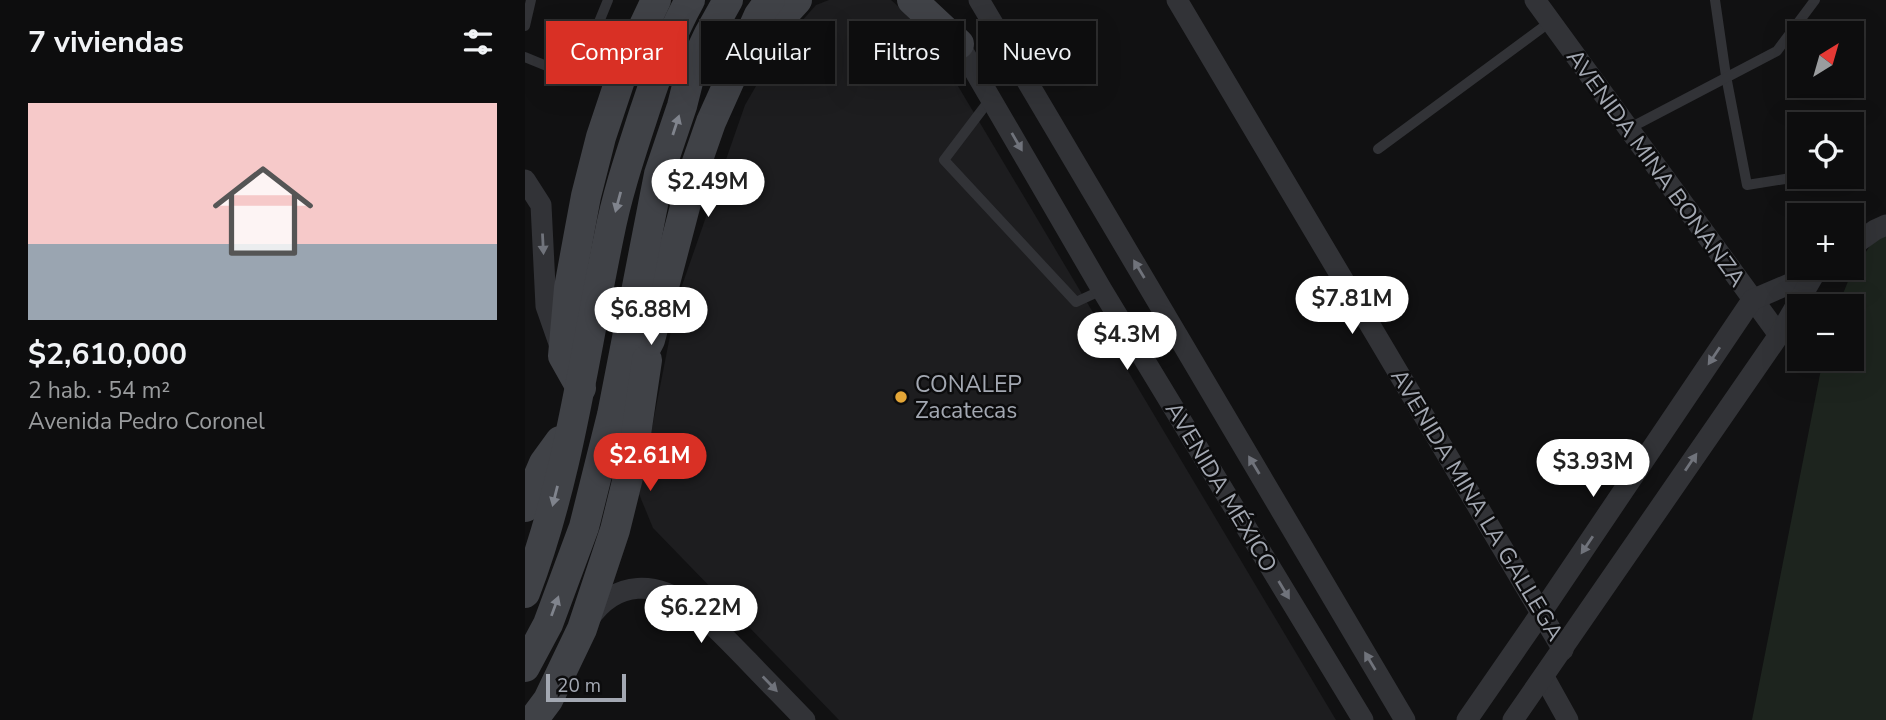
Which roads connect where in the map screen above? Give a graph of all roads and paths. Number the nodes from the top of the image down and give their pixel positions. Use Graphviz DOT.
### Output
graph roads {
  1 [pos="531,0"];
  2 [pos="608,0"];
  3 [pos="656,0"];
  4 [pos="690,0"];
  5 [pos="728,0"];
  6 [pos="797,0"];
  7 [pos="912,0"];
  8 [pos="931,0"];
  9 [pos="979,0"];
  10 [pos="1177,0"];
  11 [pos="1535,0"];
  12 [pos="1715,0"];
  13 [pos="1815,0"];
  14 [pos="765,5"];
  15 [pos="757,21"];
  16 [pos="778,21"];
  17 [pos="934,21"];
  18 [pos="944,21"];
  19 [pos="1551,22"];
  20 [pos="525,26"];
  21 [pos="964,52"];
  22 [pos="525,57"];
  23 [pos="1726,76"];
  24 [pos="727,84"];
  25 [pos="991,98"];
  26 [pos="1628,129"];
  27 [pos="1378,149"];
  28 [pos="1787,179"];
  29 [pos="525,180"];
  30 [pos="1886,225"];
  31 [pos="1864,238"];
  32 [pos="1797,280"];
  33 [pos="1813,280"];
  34 [pos="1102,290"];
  35 [pos="1752,300"];
  36 [pos="1779,335"];
  37 [pos="650,340"];
  38 [pos="563,356"];
  39 [pos="581,388"];
  40 [pos="612,415"];
  41 [pos="574,421"];
  42 [pos="525,507"];
  43 [pos="525,593"];
  44 [pos="1541,614"];
  45 [pos="582,629"];
  46 [pos="1563,650"];
  47 [pos="525,667"];
  48 [pos="1545,677"];
  49 [pos="534,720"];
  50 [pos="805,720"];
  51 [pos="1363,720"];
  52 [pos="1405,720"];
  53 [pos="1467,720"];
  54 [pos="1513,720"];
  55 [pos="1568,720"];
  1 -- 20 [label="lane"];
  2 -- 22 [label="lane"];
  3 -- 38 [label="main road"];
  4 -- 39 [label="main road, one-way"];
  40 -- 5 [label="main road, one-way"];
  6 -- 16 [label="main road"];
  7 -- 17 [label="main road"];
  8 -- 18 [label="street, AVENIDA MÉXICO"];
  52 -- 9 [label="street, AVENIDA MÉXICO, one-way"];
  10 -- 44 [label="street, AVENIDA MINA LA GALLEGA"];
  11 -- 19 [label="street, AVENIDA MINA BONANZA"];
  12 -- 23 [label="lane"];
  13 -- 23 [label="lane"];
  14 -- 15 [label="main road"];
  19 -- 26 [label="street, AVENIDA MINA BONANZA"];
  19 -- 27 [label="lane"];
  21 -- 25 [label="street, AVENIDA MÉXICO"];
  23 -- 26 [label="lane"];
  23 -- 28 [label="lane"];
  24 -- 37 [label="main road"];
  25 -- 34 [label="street, AVENIDA MÉXICO, one-way"];
  25 -- 34 [label="lane"];
  26 -- 35 [label="street, AVENIDA MINA BONANZA"];
  29 -- 38 [label="street, one-way"];
  30 -- 31 [label="street"];
  32 -- 35 [label="street"];
  33 -- 36 [label="street"];
  34 -- 51 [label="street, AVENIDA MÉXICO, one-way"];
  35 -- 36 [label="street, AVENIDA MINA BONANZA"];
  35 -- 44 [label="street, one-way"];
  46 -- 36 [label="street, one-way"];
  37 -- 40 [label="main road"];
  37 -- 45 [label="main road"];
  38 -- 39 [label="main road"];
  39 -- 41 [label="main road"];
  47 -- 40 [label="main road, one-way"];
  41 -- 42 [label="main road"];
  41 -- 43 [label="main road, one-way"];
  44 -- 46 [label="street, AVENIDA MINA LA GALLEGA"];
  44 -- 53 [label="street"];
  45 -- 49 [label="main road"];
  45 -- 50 [label="street, one-way"];
  46 -- 48 [label="street"];
  48 -- 54 [label="street"];
  48 -- 55 [label="street"];
}
